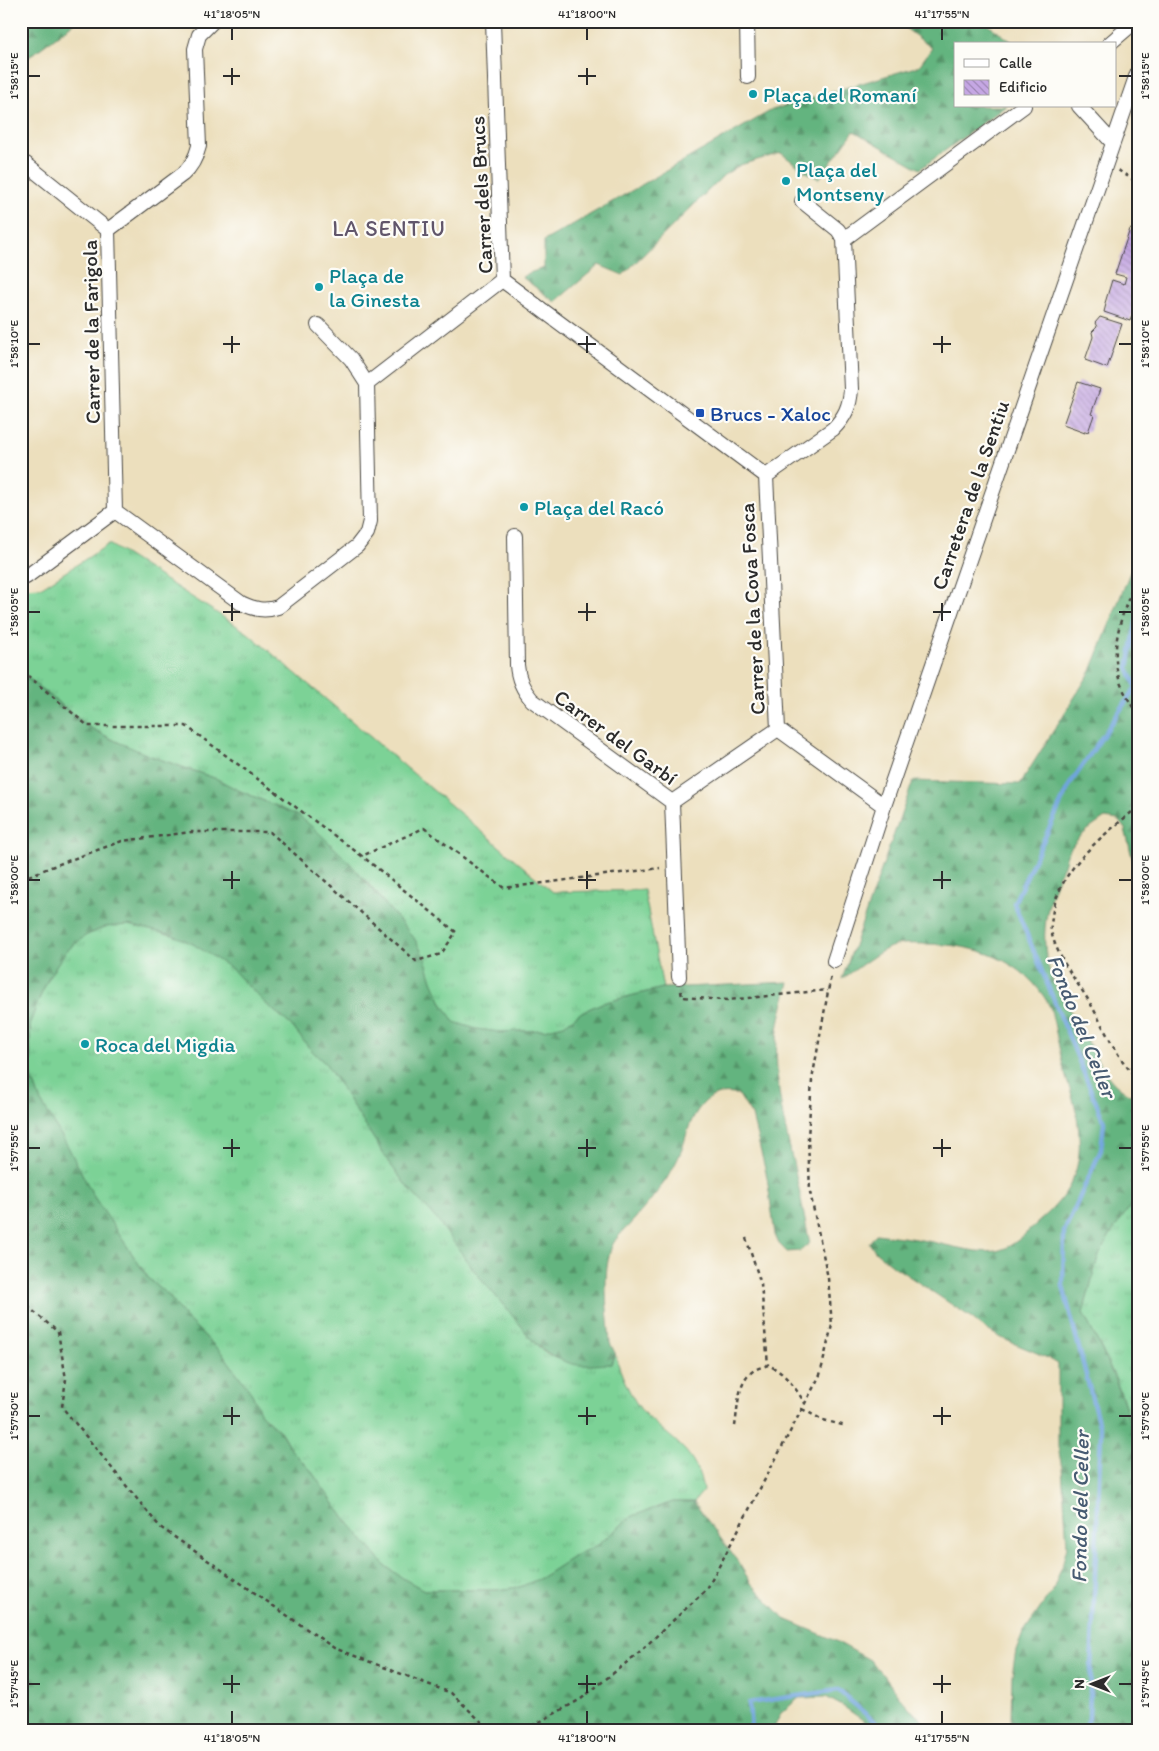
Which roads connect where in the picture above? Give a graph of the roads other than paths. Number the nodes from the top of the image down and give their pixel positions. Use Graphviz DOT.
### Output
graph roads {
  1 [pos="213,21"];
  2 [pos="493,21"];
  3 [pos="747,21"];
  4 [pos="1136,21"];
  5 [pos="1111,42"];
  6 [pos="1138,71"];
  7 [pos="748,77"];
  8 [pos="1021,108"];
  9 [pos="1081,108"];
  10 [pos="1113,143"];
  11 [pos="21,163"];
  12 [pos="802,201"];
  13 [pos="108,230"];
  14 [pos="844,239"];
  15 [pos="502,280"];
  16 [pos="318,324"];
  17 [pos="367,384"];
  18 [pos="766,476"];
  19 [pos="114,511"];
  20 [pos="515,536"];
  21 [pos="26,577"];
  22 [pos="778,729"];
  23 [pos="672,802"];
  24 [pos="884,806"];
  25 [pos="834,961"];
  26 [pos="678,977"];
  1 -- 13 [label="street, Carrer de la Farigola"];
  2 -- 15 [label="street, Carrer dels Brucs"];
  3 -- 7 [label="street"];
  4 -- 5 [label="street"];
  6 -- 10 [label="street, Carretera de la Sentiu"];
  8 -- 14 [label="street"];
  9 -- 10 [label="street"];
  10 -- 24 [label="street, Carretera de la Sentiu"];
  11 -- 13 [label="street"];
  12 -- 14 [label="street"];
  13 -- 19 [label="street, Carrer de la Farigola"];
  14 -- 18 [label="street"];
  15 -- 17 [label="street"];
  15 -- 18 [label="street, Carrer dels Brucs"];
  16 -- 17 [label="street"];
  17 -- 19 [label="street"];
  18 -- 22 [label="street, Carrer de la Cova Fosca"];
  19 -- 21 [label="street"];
  20 -- 23 [label="street, Carrer del Garbí"];
  22 -- 23 [label="street"];
  22 -- 24 [label="street, Carrer de la Cova Fosca"];
  23 -- 26 [label="street, Carrer del Garbí"];
  24 -- 25 [label="street, Carretera de la Sentiu"];
}
